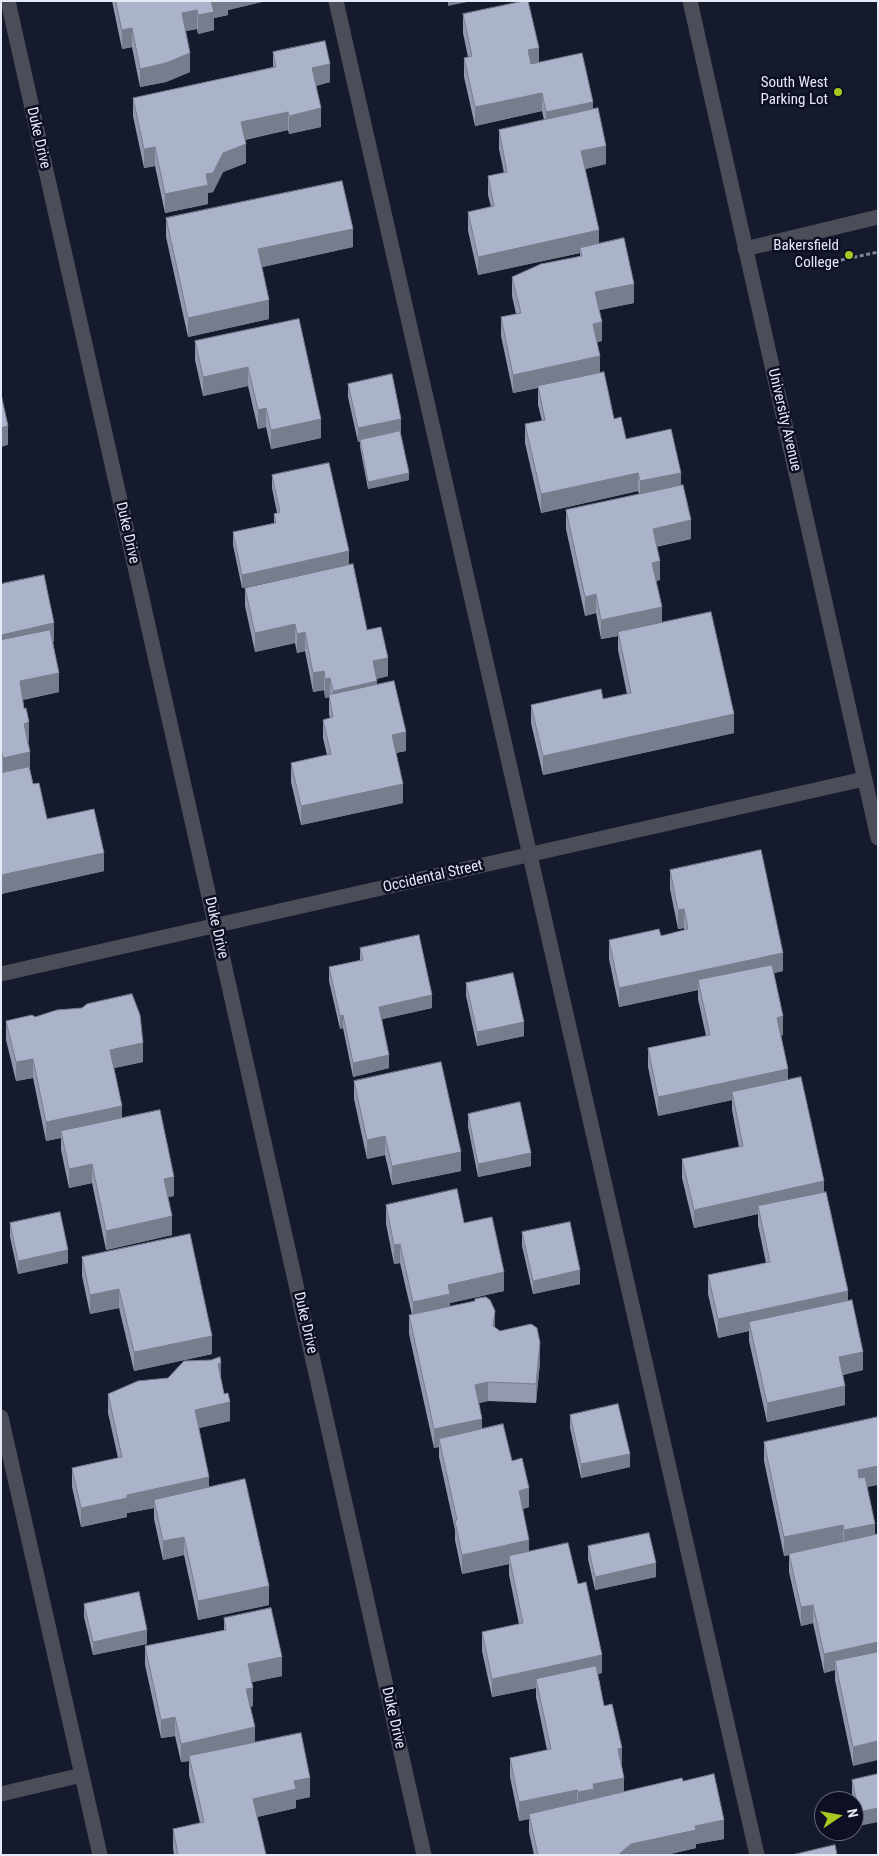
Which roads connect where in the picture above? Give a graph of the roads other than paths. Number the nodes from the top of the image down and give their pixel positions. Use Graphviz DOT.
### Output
graph roads {
  1 [pos="8,1"];
  2 [pos="336,1"];
  3 [pos="690,1"];
  4 [pos="878,217"];
  5 [pos="745,249"];
  6 [pos="864,779"];
  7 [pos="878,838"];
  8 [pos="529,856"];
  9 [pos="216,926"];
  10 [pos="1,974"];
  11 [pos="1,1417"];
  12 [pos="82,1775"];
  13 [pos="1,1794"];
  14 [pos="100,1855"];
  15 [pos="424,1855"];
  16 [pos="756,1855"];
  1 -- 9 [label="street, Duke Drive"];
  2 -- 8 [label="street"];
  3 -- 5 [label="street, University Avenue"];
  4 -- 5 [label="street"];
  5 -- 6 [label="street, University Avenue"];
  6 -- 7 [label="street, University Avenue"];
  6 -- 8 [label="street, Occidental Street"];
  8 -- 9 [label="street, Occidental Street"];
  8 -- 16 [label="street"];
  9 -- 10 [label="street, Occidental Street"];
  9 -- 15 [label="street, Duke Drive"];
  11 -- 12 [label="street"];
  12 -- 13 [label="street"];
  12 -- 14 [label="street"];
}
